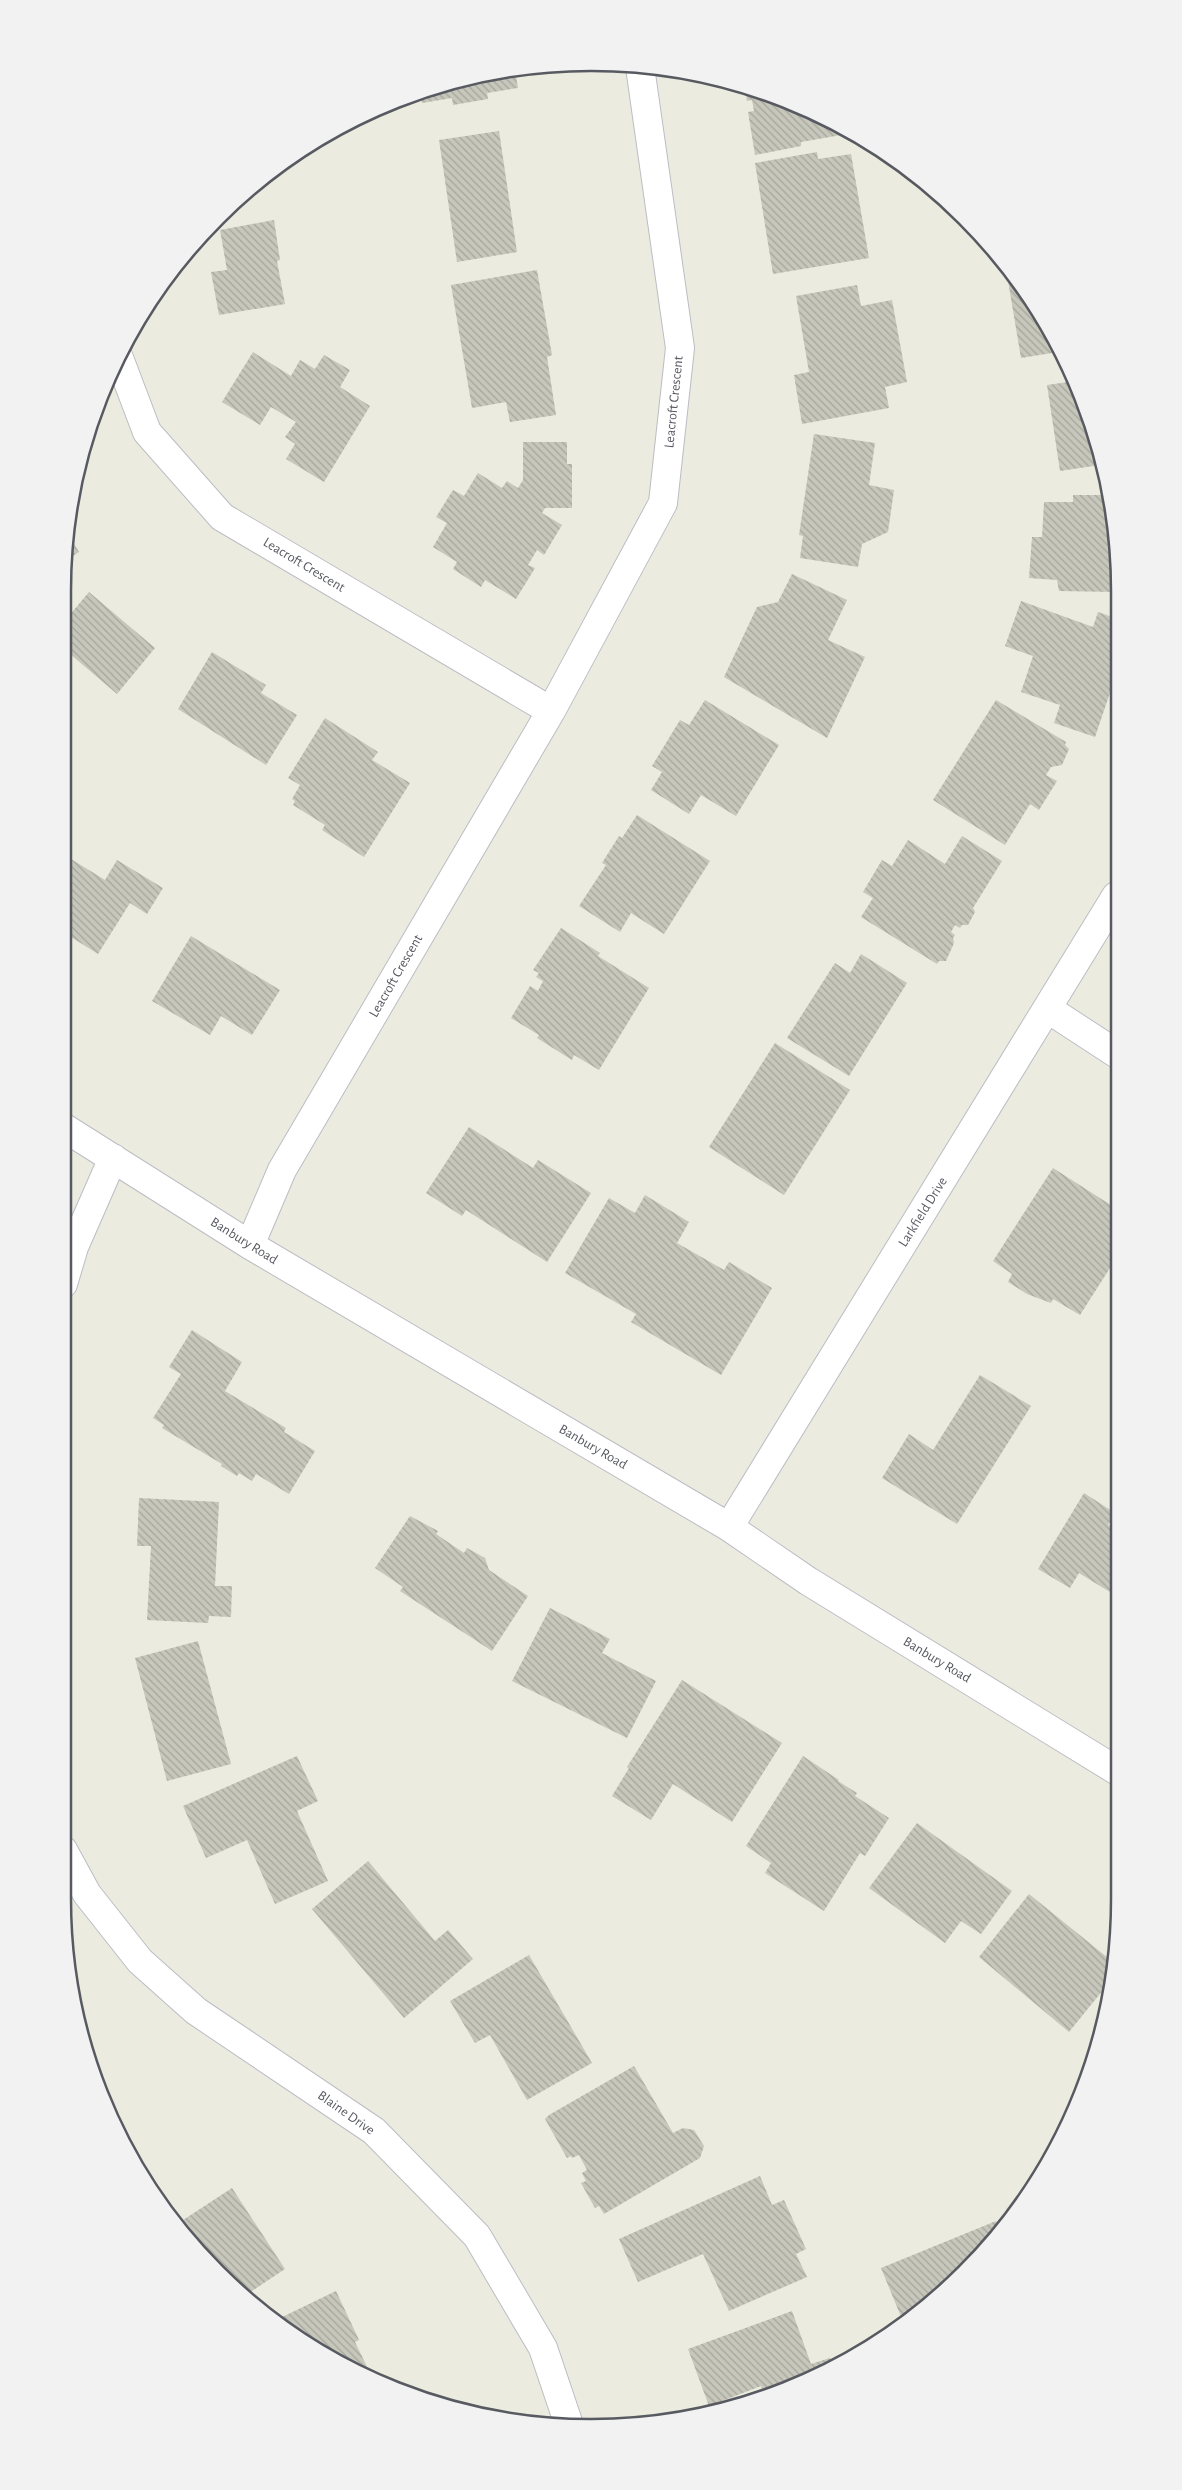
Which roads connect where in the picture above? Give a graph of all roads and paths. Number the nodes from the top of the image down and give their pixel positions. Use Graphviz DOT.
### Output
graph roads {
  1 [pos="641,74"];
  2 [pos="122,367"];
  3 [pos="551,711"];
  4 [pos="1111,904"];
  5 [pos="1048,1009"];
  6 [pos="1111,1050"];
  7 [pos="71,1132"];
  8 [pos="113,1158"];
  9 [pos="250,1246"];
  10 [pos="71,1256"];
  11 [pos="729,1527"];
  12 [pos="1111,1767"];
  13 [pos="71,1866"];
  14 [pos="568,2418"];
  1 -- 3 [label="street, Leacroft Crescent"];
  2 -- 3 [label="street, Leacroft Crescent"];
  3 -- 9 [label="street, Leacroft Crescent"];
  4 -- 5 [label="street, Larkfield Drive"];
  5 -- 6 [label="street"];
  5 -- 11 [label="street, Larkfield Drive"];
  7 -- 8 [label="street, Banbury Road"];
  8 -- 9 [label="street, Banbury Road"];
  8 -- 10 [label="street"];
  9 -- 11 [label="street, Banbury Road"];
  11 -- 12 [label="street, Banbury Road"];
  13 -- 14 [label="street, Blaine Drive"];
}
